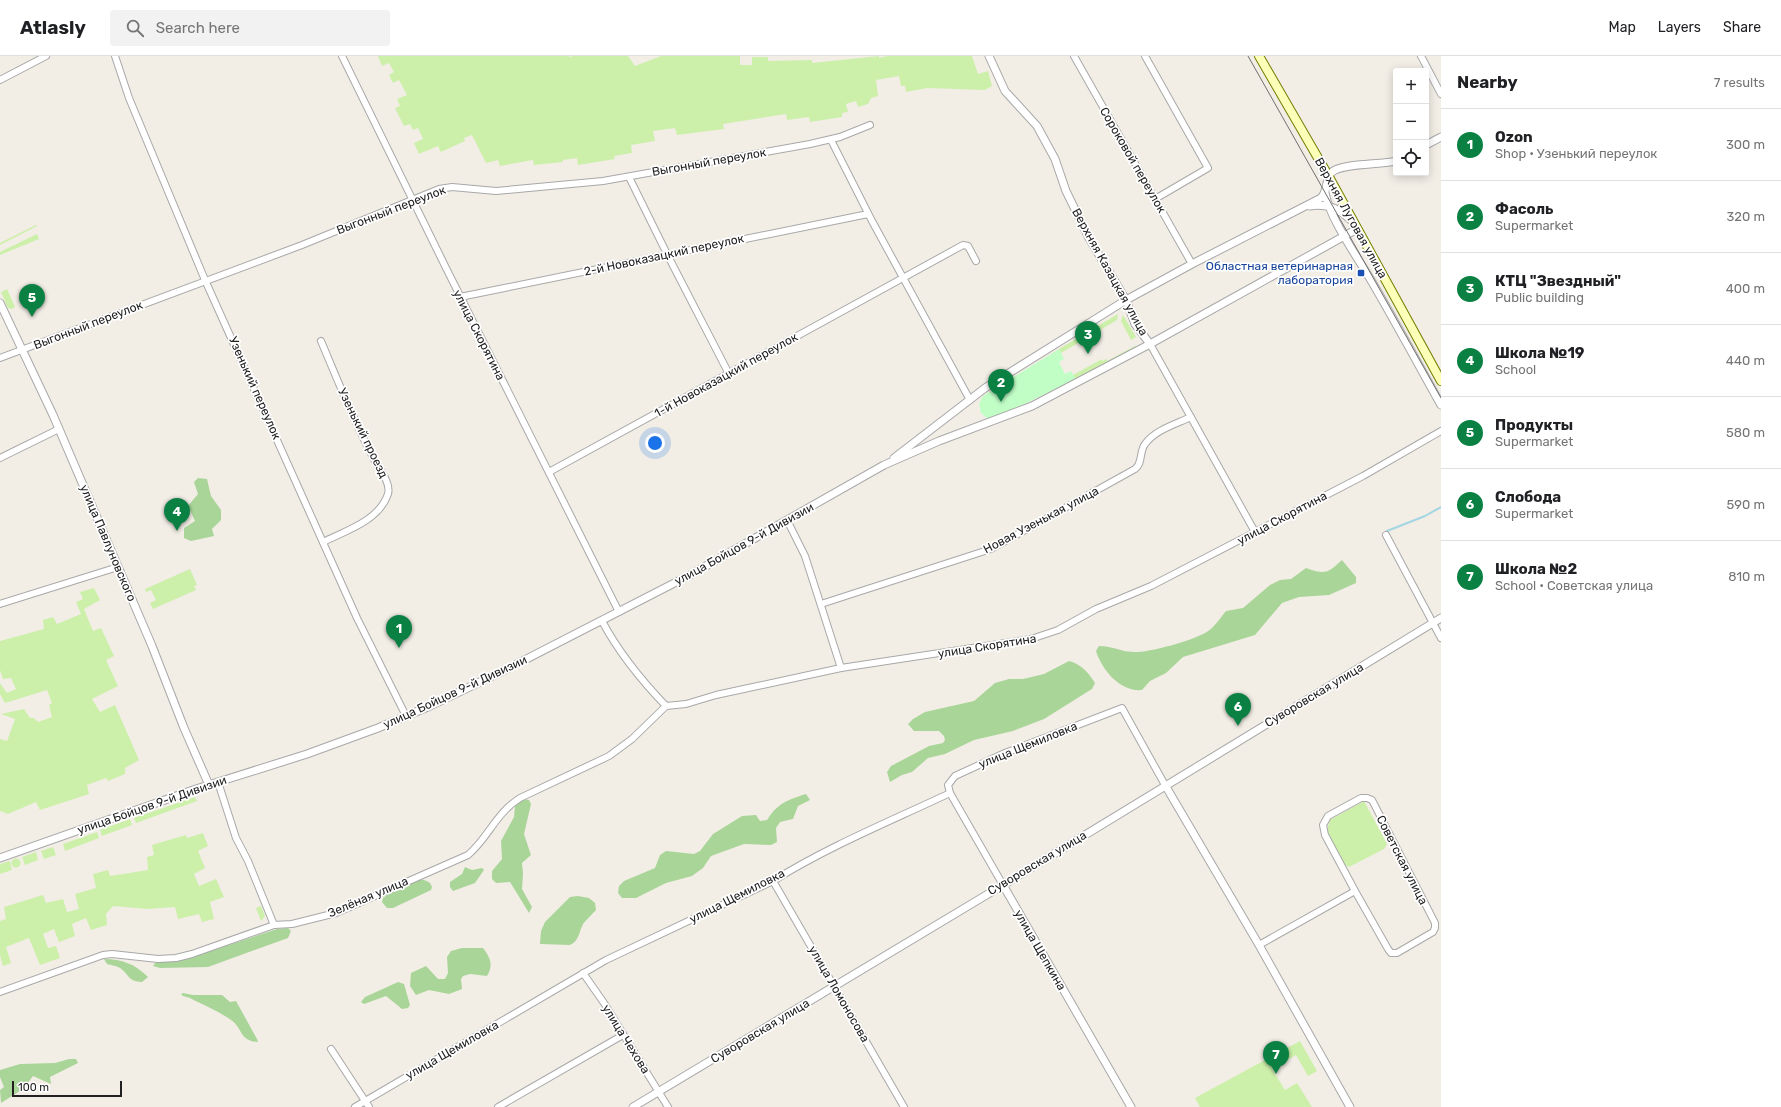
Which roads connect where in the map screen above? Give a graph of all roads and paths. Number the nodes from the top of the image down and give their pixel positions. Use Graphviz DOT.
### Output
graph roads {
  1 [pos="46,56"];
  2 [pos="115,56"];
  3 [pos="342,56"];
  4 [pos="989,56"];
  5 [pos="1074,56"];
  6 [pos="1145,56"];
  7 [pos="1259,56"];
  8 [pos="1421,56"];
  9 [pos="0,80"];
  10 [pos="1441,94"];
  11 [pos="870,125"];
  12 [pos="1441,136"];
  13 [pos="831,140"];
  14 [pos="1429,143"];
  15 [pos="1393,162"];
  16 [pos="629,176"];
  17 [pos="1329,177"];
  18 [pos="1325,193"];
  19 [pos="1155,199"];
  20 [pos="413,200"];
  21 [pos="1329,206"];
  22 [pos="1297,211"];
  23 [pos="868,214"];
  24 [pos="1356,226"];
  25 [pos="1345,236"];
  26 [pos="666,254"];
  27 [pos="976,261"];
  28 [pos="1192,264"];
  29 [pos="903,278"];
  30 [pos="205,280"];
  31 [pos="460,297"];
  32 [pos="1126,300"];
  33 [pos="0,303"];
  34 [pos="320,341"];
  35 [pos="1150,344"];
  36 [pos="23,350"];
  37 [pos="0,358"];
  38 [pos="729,374"];
  39 [pos="1441,381"];
  40 [pos="970,400"];
  41 [pos="1441,405"];
  42 [pos="1191,417"];
  43 [pos="59,429"];
  44 [pos="1441,431"];
  45 [pos="0,458"];
  46 [pos="884,465"];
  47 [pos="549,472"];
  48 [pos="787,520"];
  49 [pos="1255,532"];
  50 [pos="1386,535"];
  51 [pos="323,542"];
  52 [pos="118,567"];
  53 [pos="0,604"];
  54 [pos="821,604"];
  55 [pos="619,612"];
  56 [pos="1441,618"];
  57 [pos="602,621"];
  58 [pos="1433,623"];
  59 [pos="1441,638"];
  60 [pos="841,668"];
  61 [pos="666,706"];
  62 [pos="406,716"];
  63 [pos="218,782"];
  64 [pos="209,785"];
  65 [pos="1165,785"];
  66 [pos="950,793"];
  67 [pos="0,858"];
  68 [pos="773,881"];
  69 [pos="1003,885"];
  70 [pos="1355,891"];
  71 [pos="274,925"];
  72 [pos="1259,945"];
  73 [pos="584,973"];
  74 [pos="835,986"];
  75 [pos="0,992"];
  76 [pos="623,1035"];
  77 [pos="331,1049"];
  78 [pos="659,1091"];
  79 [pos="365,1101"];
  80 [pos="355,1107"];
  81 [pos="369,1107"];
  82 [pos="498,1107"];
  83 [pos="633,1107"];
  84 [pos="668,1107"];
  85 [pos="904,1107"];
  86 [pos="1130,1107"];
  87 [pos="1350,1107"];
  1 -- 9 [label="street"];
  2 -- 30 [label="street, Узенький переулок"];
  3 -- 20 [label="street, улица Скорятина"];
  4 -- 32 [label="street, Верхняя Казацкая улица"];
  5 -- 19 [label="street, Сороковой переулок"];
  6 -- 19 [label="street"];
  7 -- 17 [label="main road, Верхняя Луговая улица"];
  8 -- 10 [label="street"];
  11 -- 13 [label="street, Выгонный переулок"];
  12 -- 14 [label="street"];
  13 -- 16 [label="street, Выгонный переулок"];
  13 -- 23 [label="street"];
  15 -- 17 [label="street"];
  16 -- 20 [label="street, Выгонный переулок"];
  16 -- 26 [label="street"];
  17 -- 18 [label="street"];
  17 -- 24 [label="main road, Верхняя Луговая улица"];
  18 -- 21 [label="street, Верхняя Луговая улица"];
  18 -- 22 [label="street, улица Бойцов 9-й Дивизии"];
  19 -- 28 [label="street, Сороковой переулок"];
  20 -- 30 [label="street, Выгонный переулок"];
  20 -- 31 [label="street, улица Скорятина"];
  21 -- 22 [label="street"];
  21 -- 24 [label="street"];
  21 -- 25 [label="street, Верхняя Луговая улица"];
  22 -- 28 [label="street, улица Бойцов 9-й Дивизии"];
  23 -- 26 [label="street, 2-й Новоказацкий переулок"];
  23 -- 29 [label="street"];
  24 -- 25 [label="street, улица Бойцов 9-й Дивизии"];
  24 -- 39 [label="main road, Верхняя Луговая улица"];
  25 -- 35 [label="street, улица Бойцов 9-й Дивизии"];
  25 -- 41 [label="street, Верхняя Луговая улица"];
  26 -- 31 [label="street, 2-й Новоказацкий переулок"];
  26 -- 38 [label="street"];
  27 -- 29 [label="street, 1-й Новоказацкий переулок"];
  28 -- 32 [label="street, улица Бойцов 9-й Дивизии"];
  29 -- 38 [label="street, 1-й Новоказацкий переулок"];
  29 -- 40 [label="street"];
  30 -- 36 [label="street, Выгонный переулок"];
  30 -- 51 [label="street, Узенький переулок"];
  31 -- 47 [label="street, улица Скорятина"];
  32 -- 35 [label="street, Верхняя Казацкая улица"];
  32 -- 40 [label="street, улица Бойцов 9-й Дивизии"];
  33 -- 36 [label="street, улица Павлуновского"];
  34 -- 51 [label="street, Узенький проезд"];
  35 -- 42 [label="street, Верхняя Казацкая улица"];
  35 -- 46 [label="street, улица Бойцов 9-й Дивизии"];
  36 -- 37 [label="street, Выгонный переулок"];
  36 -- 43 [label="street, улица Павлуновского"];
  38 -- 47 [label="street, 1-й Новоказацкий переулок"];
  40 -- 46 [label="street, улица Бойцов 9-й Дивизии"];
  42 -- 49 [label="street, Верхняя Казацкая улица"];
  42 -- 54 [label="street, Новая Узенькая улица"];
  43 -- 45 [label="street"];
  43 -- 52 [label="street, улица Павлуновского"];
  44 -- 49 [label="street, улица Скорятина"];
  46 -- 48 [label="street, улица Бойцов 9-й Дивизии"];
  47 -- 55 [label="street, улица Скорятина"];
  48 -- 54 [label="street"];
  48 -- 55 [label="street, улица Бойцов 9-й Дивизии"];
  49 -- 60 [label="street, улица Скорятина"];
  50 -- 58 [label="street"];
  51 -- 62 [label="street, Узенький переулок"];
  52 -- 53 [label="street"];
  52 -- 64 [label="street, улица Павлуновского"];
  54 -- 60 [label="street"];
  55 -- 57 [label="street, улица Бойцов 9-й Дивизии"];
  56 -- 58 [label="street, Суворовская улица"];
  57 -- 61 [label="street"];
  57 -- 62 [label="street, улица Бойцов 9-й Дивизии"];
  58 -- 59 [label="street"];
  58 -- 65 [label="street, Суворовская улица"];
  60 -- 61 [label="street, улица Скорятина"];
  61 -- 71 [label="street, Зелёная улица"];
  62 -- 63 [label="street, улица Бойцов 9-й Дивизии"];
  63 -- 64 [label="street, улица Бойцов 9-й Дивизии"];
  63 -- 71 [label="street"];
  64 -- 67 [label="street, улица Бойцов 9-й Дивизии"];
  65 -- 66 [label="street, улица Щемиловка"];
  65 -- 69 [label="street, Суворовская улица"];
  65 -- 72 [label="street"];
  66 -- 68 [label="street, улица Щемиловка"];
  66 -- 69 [label="street, улица Щепкина"];
  68 -- 73 [label="street, улица Щемиловка"];
  68 -- 74 [label="street, улица Ломоносова"];
  69 -- 74 [label="street, Суворовская улица"];
  69 -- 86 [label="street, улица Щепкина"];
  70 -- 70 [label="street, Советская улица"];
  70 -- 72 [label="street"];
  71 -- 75 [label="street, Зелёная улица"];
  72 -- 87 [label="street"];
  73 -- 76 [label="street, улица Чехова"];
  73 -- 79 [label="street, улица Щемиловка"];
  74 -- 78 [label="street, Суворовская улица"];
  74 -- 85 [label="street, улица Ломоносова"];
  76 -- 78 [label="street, улица Чехова"];
  76 -- 82 [label="street"];
  77 -- 79 [label="street"];
  78 -- 83 [label="street, Суворовская улица"];
  78 -- 84 [label="street, улица Чехова"];
  79 -- 80 [label="street, улица Щемиловка"];
  79 -- 81 [label="street"];
}
